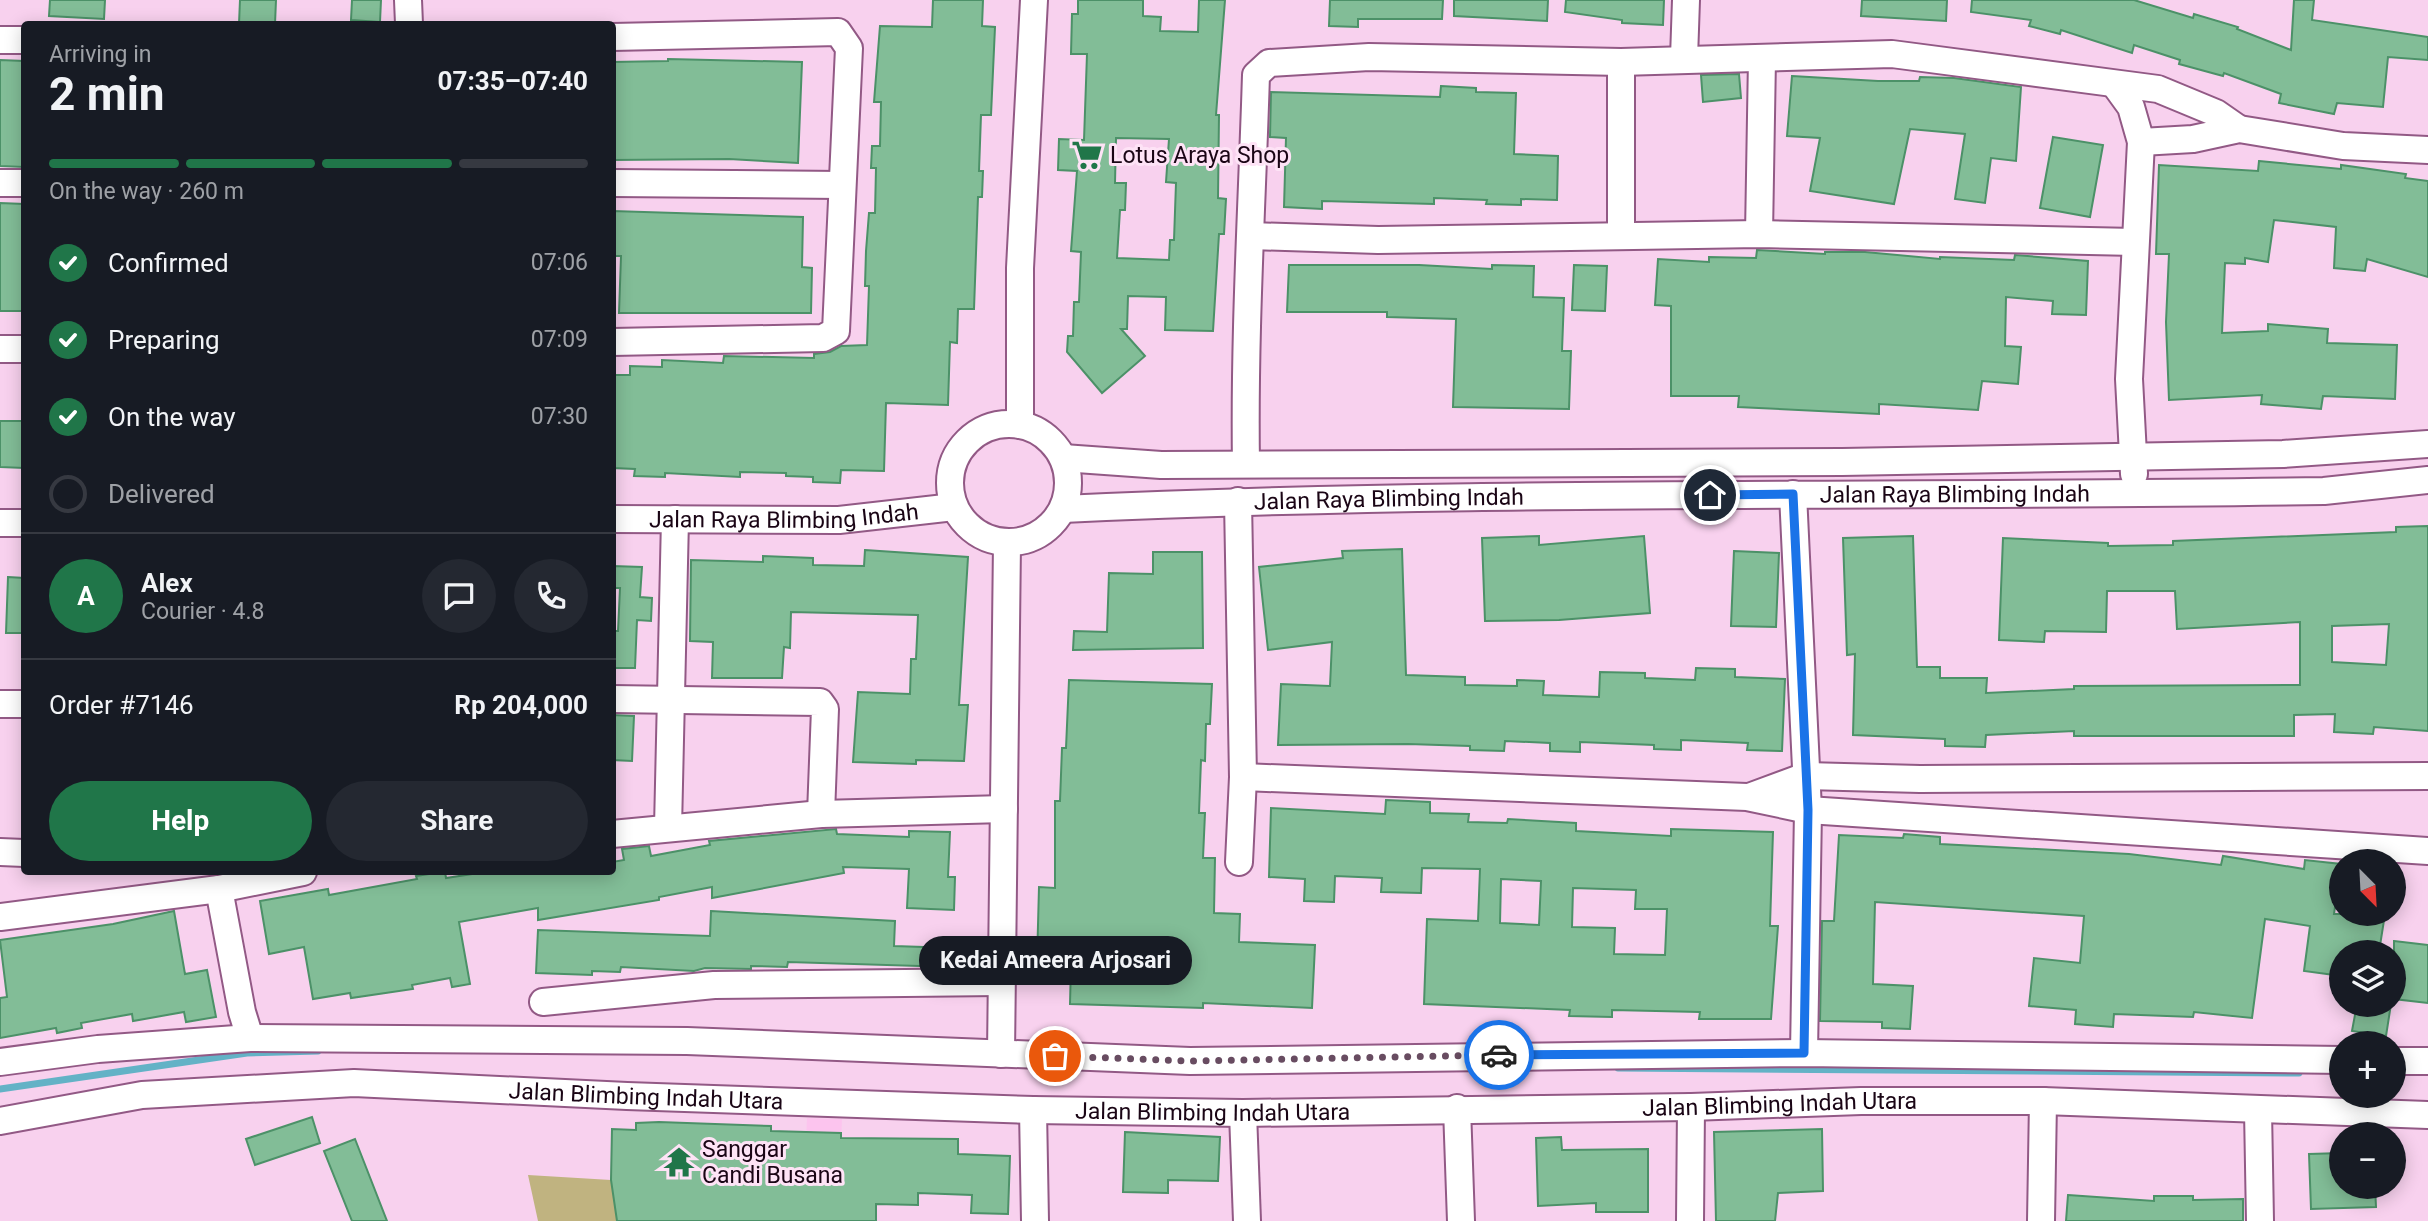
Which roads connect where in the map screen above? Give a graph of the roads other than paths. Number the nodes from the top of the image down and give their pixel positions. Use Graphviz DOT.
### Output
graph roads {
  1 [pos="408,0"];
  2 [pos="1034,0"];
  3 [pos="1686,0"];
  4 [pos="409,21"];
  5 [pos="616,37"];
  6 [pos="0,40"];
  7 [pos="21,40"];
  8 [pos="1684,58"];
  9 [pos="1762,58"];
  10 [pos="1621,62"];
  11 [pos="2115,85"];
  12 [pos="2239,129"];
  13 [pos="2141,142"];
  14 [pos="2428,150"];
  15 [pos="0,183"];
  16 [pos="21,183"];
  17 [pos="616,183"];
  18 [pos="842,185"];
  19 [pos="1759,234"];
  20 [pos="1251,236"];
  21 [pos="1621,236"];
  22 [pos="2135,242"];
  23 [pos="616,342"];
  24 [pos="0,349"];
  25 [pos="21,349"];
  26 [pos="1020,425"];
  27 [pos="2428,444"];
  28 [pos="2133,457"];
  29 [pos="1063,458"];
  30 [pos="1246,464"];
  31 [pos="2428,480"];
  32 [pos="2135,493"];
  33 [pos="1793,494"];
  34 [pos="1238,501"];
  35 [pos="954,507"];
  36 [pos="1063,509"];
  37 [pos="616,519"];
  38 [pos="675,519"];
  39 [pos="0,523"];
  40 [pos="21,523"];
  41 [pos="1007,543"];
  42 [pos="672,698"];
  43 [pos="616,699"];
  44 [pos="0,704"];
  45 [pos="21,704"];
  46 [pos="1806,776"];
  47 [pos="2428,776"];
  48 [pos="1243,777"];
  49 [pos="1747,797"];
  50 [pos="1004,809"];
  51 [pos="1808,810"];
  52 [pos="821,814"];
  53 [pos="668,828"];
  54 [pos="616,834"];
  55 [pos="2428,851"];
  56 [pos="0,852"];
  57 [pos="21,853"];
  58 [pos="1239,862"];
  59 [pos="289,875"];
  60 [pos="219,890"];
  61 [pos="0,917"];
  62 [pos="999,982"];
  63 [pos="543,1002"];
  64 [pos="250,1038"];
  65 [pos="1804,1053"];
  66 [pos="1001,1054"];
  67 [pos="2329,1060"];
  68 [pos="2406,1061"];
  69 [pos="2428,1061"];
  70 [pos="0,1062"];
  71 [pos="2043,1101"];
  72 [pos="1692,1107"];
  73 [pos="1457,1108"];
  74 [pos="1033,1110"];
  75 [pos="2258,1110"];
  76 [pos="1243,1112"];
  77 [pos="2428,1115"];
  78 [pos="0,1121"];
  79 [pos="1035,1221"];
  80 [pos="1247,1221"];
  81 [pos="1461,1221"];
  82 [pos="1690,1221"];
  83 [pos="2041,1221"];
  84 [pos="2260,1221"];
  1 -- 4 [label="street"];
  2 -- 26 [label="street"];
  3 -- 8 [label="street"];
  5 -- 18 [label="street"];
  6 -- 7 [label="street"];
  8 -- 9 [label="street"];
  8 -- 10 [label="street"];
  9 -- 11 [label="street"];
  9 -- 19 [label="street"];
  10 -- 20 [label="street"];
  10 -- 21 [label="street"];
  11 -- 12 [label="street"];
  11 -- 13 [label="street"];
  12 -- 13 [label="street"];
  12 -- 14 [label="street"];
  13 -- 22 [label="street"];
  15 -- 16 [label="street"];
  17 -- 18 [label="street"];
  18 -- 23 [label="street"];
  19 -- 21 [label="street"];
  19 -- 22 [label="street"];
  20 -- 21 [label="street"];
  20 -- 30 [label="street"];
  22 -- 28 [label="street"];
  24 -- 25 [label="street"];
  26 -- 29 [label="street"];
  26 -- 35 [label="street"];
  27 -- 28 [label="street, Jalan Raya Blimbing Indah"];
  28 -- 30 [label="street, Jalan Raya Blimbing Indah"];
  28 -- 32 [label="street"];
  29 -- 30 [label="street, Jalan Raya Blimbing Indah"];
  29 -- 36 [label="street"];
  31 -- 32 [label="street, Jalan Raya Blimbing Indah"];
  32 -- 33 [label="street, Jalan Raya Blimbing Indah"];
  33 -- 34 [label="street, Jalan Raya Blimbing Indah"];
  33 -- 46 [label="street"];
  34 -- 36 [label="street, Jalan Raya Blimbing Indah"];
  34 -- 48 [label="street"];
  35 -- 38 [label="street, Jalan Raya Blimbing Indah"];
  35 -- 41 [label="street"];
  36 -- 41 [label="street"];
  37 -- 38 [label="street, Jalan Raya Blimbing Indah"];
  38 -- 42 [label="street"];
  39 -- 40 [label="street"];
  41 -- 50 [label="street"];
  42 -- 43 [label="street"];
  42 -- 52 [label="street"];
  42 -- 53 [label="street"];
  44 -- 45 [label="street"];
  46 -- 47 [label="street"];
  46 -- 49 [label="street"];
  46 -- 51 [label="street"];
  48 -- 49 [label="street"];
  48 -- 58 [label="street"];
  49 -- 51 [label="street"];
  50 -- 52 [label="street"];
  50 -- 62 [label="street"];
  51 -- 55 [label="street"];
  51 -- 65 [label="street"];
  52 -- 53 [label="street"];
  53 -- 54 [label="street"];
  56 -- 57 [label="street"];
  59 -- 60 [label="street"];
  60 -- 61 [label="street"];
  60 -- 64 [label="street"];
  62 -- 63 [label="street"];
  62 -- 66 [label="street"];
  64 -- 66 [label="street, Jalan Blimbing Indah Utara"];
  64 -- 70 [label="street, Jalan Blimbing Indah Utara"];
  65 -- 66 [label="street, Jalan Blimbing Indah Utara"];
  65 -- 67 [label="street, Jalan Blimbing Indah Utara"];
  68 -- 69 [label="street"];
  71 -- 72 [label="street, Jalan Blimbing Indah Utara"];
  71 -- 75 [label="street, Jalan Blimbing Indah Utara"];
  71 -- 83 [label="street"];
  72 -- 73 [label="street, Jalan Blimbing Indah Utara"];
  72 -- 82 [label="street"];
  73 -- 76 [label="street, Jalan Blimbing Indah Utara"];
  73 -- 81 [label="street"];
  74 -- 76 [label="street, Jalan Blimbing Indah Utara"];
  74 -- 78 [label="street, Jalan Blimbing Indah Utara"];
  74 -- 79 [label="street"];
  75 -- 77 [label="street, Jalan Blimbing Indah Utara"];
  75 -- 84 [label="street"];
  76 -- 80 [label="street"];
}
